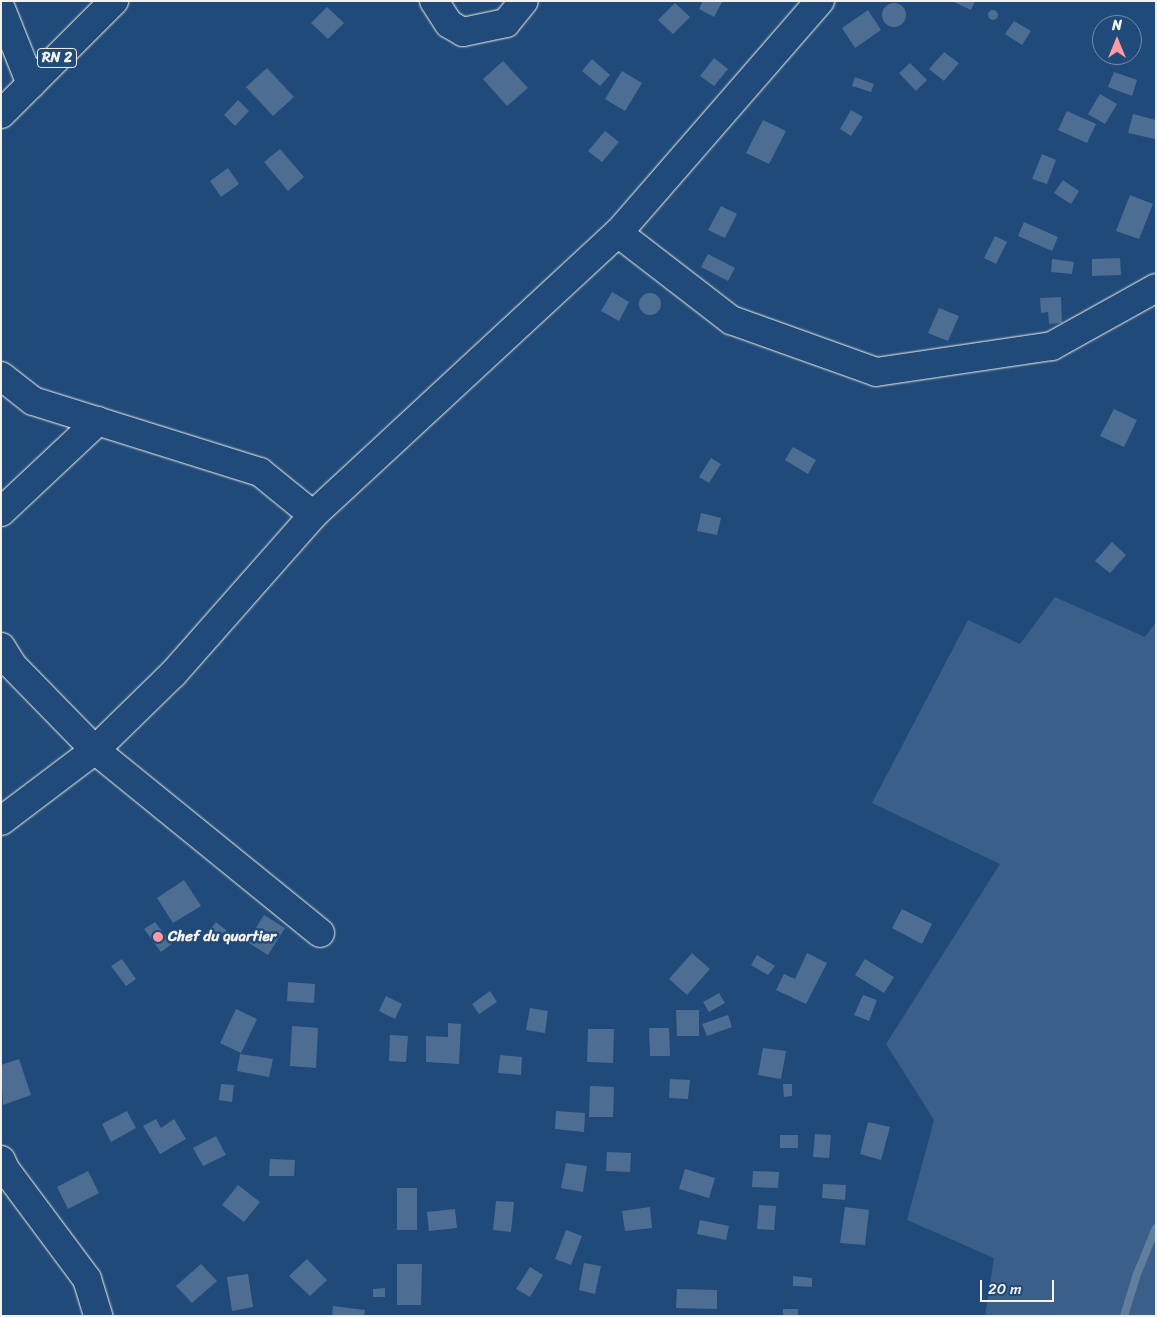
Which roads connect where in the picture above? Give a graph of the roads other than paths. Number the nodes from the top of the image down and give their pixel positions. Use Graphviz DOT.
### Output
graph roads {
  1 [pos="114,1"];
  2 [pos="434,1"];
  3 [pos="524,1"];
  4 [pos="820,1"];
  5 [pos="1,9"];
  6 [pos="31,84"];
  7 [pos="1,114"];
  8 [pos="618,233"];
  9 [pos="1156,288"];
  10 [pos="1,376"];
  11 [pos="98,421"];
  12 [pos="1,512"];
  13 [pos="313,515"];
  14 [pos="1,647"];
  15 [pos="95,750"];
  16 [pos="1,821"];
  17 [pos="320,934"];
  18 [pos="1,1160"];
  19 [pos="98,1316"];
  1 -- 6 [label="street, RN 2"];
  2 -- 3 [label="street"];
  4 -- 8 [label="street"];
  5 -- 6 [label="street"];
  6 -- 7 [label="street, RN 2"];
  8 -- 9 [label="street"];
  8 -- 13 [label="street"];
  10 -- 11 [label="street"];
  11 -- 12 [label="street"];
  11 -- 13 [label="street"];
  13 -- 15 [label="street"];
  14 -- 15 [label="street"];
  15 -- 16 [label="street"];
  15 -- 17 [label="street"];
  18 -- 19 [label="street"];
}
